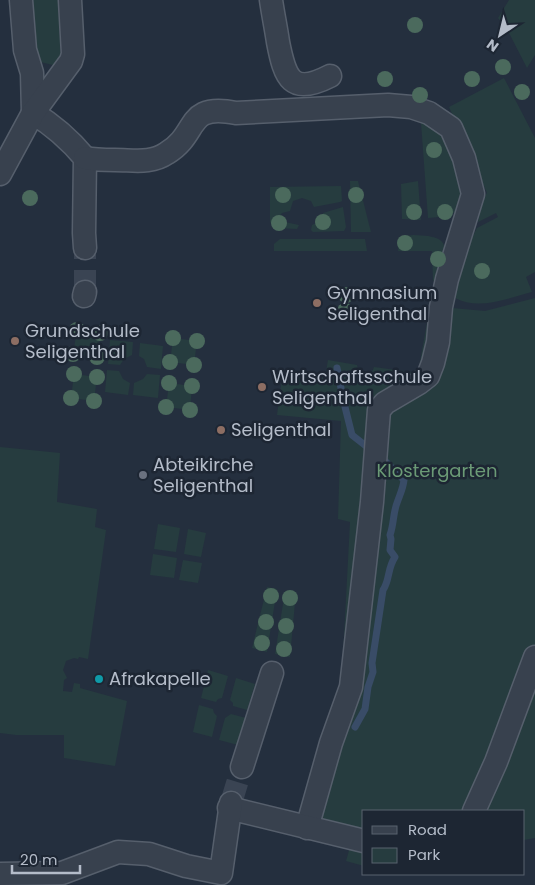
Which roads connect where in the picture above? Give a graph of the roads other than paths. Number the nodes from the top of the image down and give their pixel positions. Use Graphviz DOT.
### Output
graph roads {
  1 [pos="21,0"];
  2 [pos="70,0"];
  3 [pos="270,0"];
  4 [pos="31,69"];
  5 [pos="66,70"];
  6 [pos="330,76"];
  7 [pos="33,113"];
  8 [pos="85,158"];
  9 [pos="0,174"];
  10 [pos="85,248"];
  11 [pos="535,657"];
  12 [pos="272,673"];
  13 [pos="242,767"];
  14 [pos="474,810"];
  15 [pos="307,828"];
  16 [pos="362,841"];
  17 [pos="0,874"];
  1 -- 4 [label="street"];
  2 -- 5 [label="street"];
  3 -- 6 [label="street"];
  4 -- 5 [label="street"];
  4 -- 7 [label="street"];
  5 -- 7 [label="street"];
  7 -- 8 [label="street"];
  7 -- 9 [label="street"];
  8 -- 10 [label="street"];
  8 -- 15 [label="street"];
  11 -- 14 [label="street"];
  12 -- 13 [label="street"];
  15 -- 16 [label="street"];
  15 -- 17 [label="street"];
}
